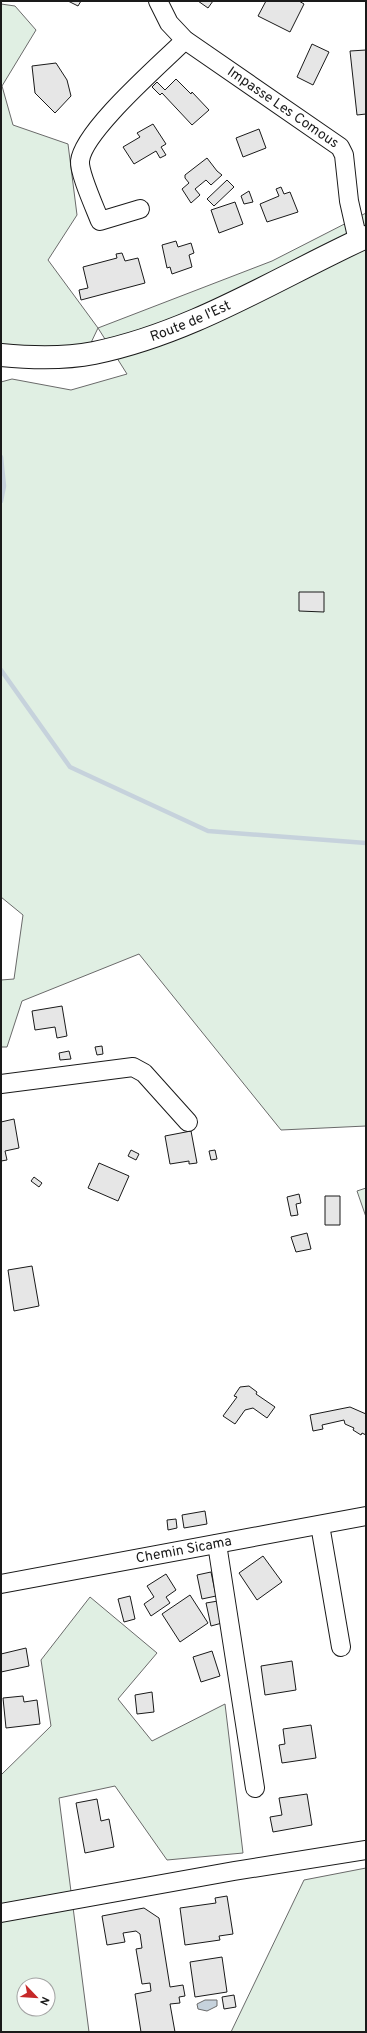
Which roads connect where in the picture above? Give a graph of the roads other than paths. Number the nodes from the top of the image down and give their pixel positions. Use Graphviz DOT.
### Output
graph roads {
  1 [pos="159,1"];
  2 [pos="184,40"];
  3 [pos="140,209"];
  4 [pos="362,239"];
  5 [pos="1,355"];
  6 [pos="1,1084"];
  7 [pos="188,1122"];
  8 [pos="366,1516"];
  9 [pos="320,1525"];
  10 [pos="217,1544"];
  11 [pos="1,1584"];
  12 [pos="341,1647"];
  13 [pos="255,1788"];
  14 [pos="366,1850"];
  15 [pos="1,1913"];
  1 -- 2 [label="street, Impasse Les Comous"];
  2 -- 3 [label="street"];
  2 -- 4 [label="street, Impasse Les Comous"];
  4 -- 5 [label="main road, Route de l'Est"];
  6 -- 7 [label="street"];
  8 -- 9 [label="street, Chemin Sicama"];
  9 -- 10 [label="street, Chemin Sicama"];
  9 -- 12 [label="street"];
  10 -- 11 [label="street, Chemin Sicama"];
  10 -- 13 [label="street"];
  14 -- 15 [label="street"];
}
